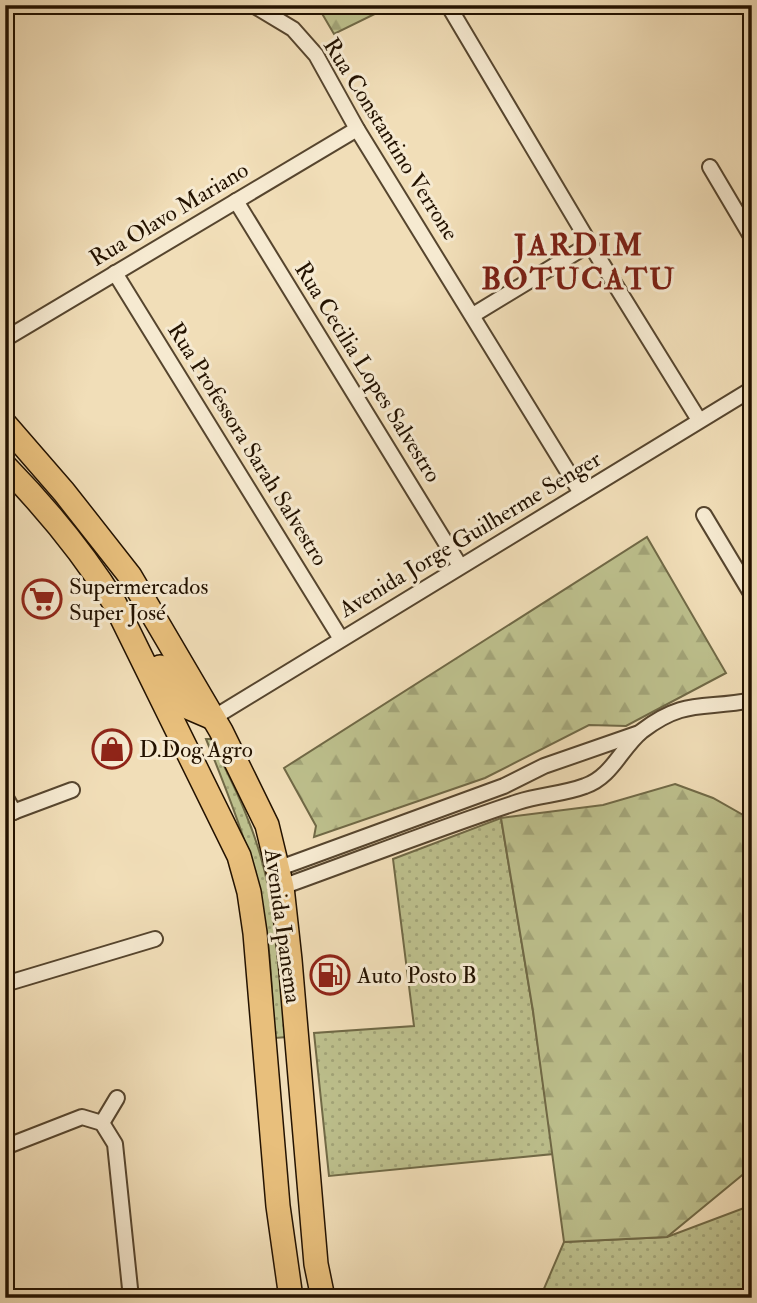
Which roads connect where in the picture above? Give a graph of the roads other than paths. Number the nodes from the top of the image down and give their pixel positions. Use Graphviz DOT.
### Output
graph roads {
  1 [pos="253,5"];
  2 [pos="451,10"];
  3 [pos="357,129"];
  4 [pos="709,167"];
  5 [pos="236,201"];
  6 [pos="752,238"];
  7 [pos="590,244"];
  8 [pos="115,273"];
  9 [pos="473,315"];
  10 [pos="5,339"];
  11 [pos="752,389"];
  12 [pos="699,420"];
  13 [pos="5,424"];
  14 [pos="5,466"];
  15 [pos="581,493"];
  16 [pos="704,515"];
  17 [pos="460,566"];
  18 [pos="752,595"];
  19 [pos="115,604"];
  20 [pos="341,639"];
  21 [pos="752,700"];
  22 [pos="213,718"];
  23 [pos="639,733"];
  24 [pos="72,790"];
  25 [pos="5,796"];
  26 [pos="9,814"];
  27 [pos="280,878"];
  28 [pos="155,939"];
  29 [pos="5,984"];
  30 [pos="117,1098"];
  31 [pos="102,1122"];
  32 [pos="5,1147"];
  33 [pos="131,1298"];
  34 [pos="291,1298"];
  35 [pos="323,1298"];
  1 -- 3 [label="street, Rua Constantino Verrone"];
  2 -- 7 [label="street"];
  3 -- 5 [label="street, Rua Olavo Mariano"];
  3 -- 9 [label="street, Rua Constantino Verrone"];
  4 -- 6 [label="street"];
  5 -- 8 [label="street, Rua Olavo Mariano"];
  5 -- 17 [label="street, Rua Cecilia Lopes Salvestro"];
  7 -- 9 [label="street"];
  7 -- 12 [label="street"];
  8 -- 10 [label="street, Rua Olavo Mariano"];
  8 -- 20 [label="street, Rua Professora Sarah Salvestro"];
  9 -- 15 [label="street, Rua Constantino Verrone"];
  11 -- 12 [label="street, Avenida Jorge Guilherme Senger"];
  12 -- 15 [label="street, Avenida Jorge Guilherme Senger"];
  13 -- 22 [label="main road, Avenida Ipanema"];
  14 -- 19 [label="main road, Avenida Ipanema"];
  15 -- 17 [label="street, Avenida Jorge Guilherme Senger"];
  16 -- 18 [label="street"];
  17 -- 20 [label="street, Avenida Jorge Guilherme Senger"];
  19 -- 22 [label="main road"];
  19 -- 34 [label="main road, Avenida Ipanema"];
  20 -- 22 [label="street, Avenida Jorge Guilherme Senger"];
  21 -- 23 [label="street"];
  22 -- 27 [label="main road, Avenida Ipanema"];
  23 -- 27 [label="street"];
  23 -- 27 [label="street"];
  24 -- 26 [label="street"];
  25 -- 26 [label="street"];
  27 -- 35 [label="main road, Avenida Ipanema"];
  28 -- 29 [label="street"];
  30 -- 31 [label="street"];
  31 -- 32 [label="street"];
  31 -- 33 [label="street"];
}
